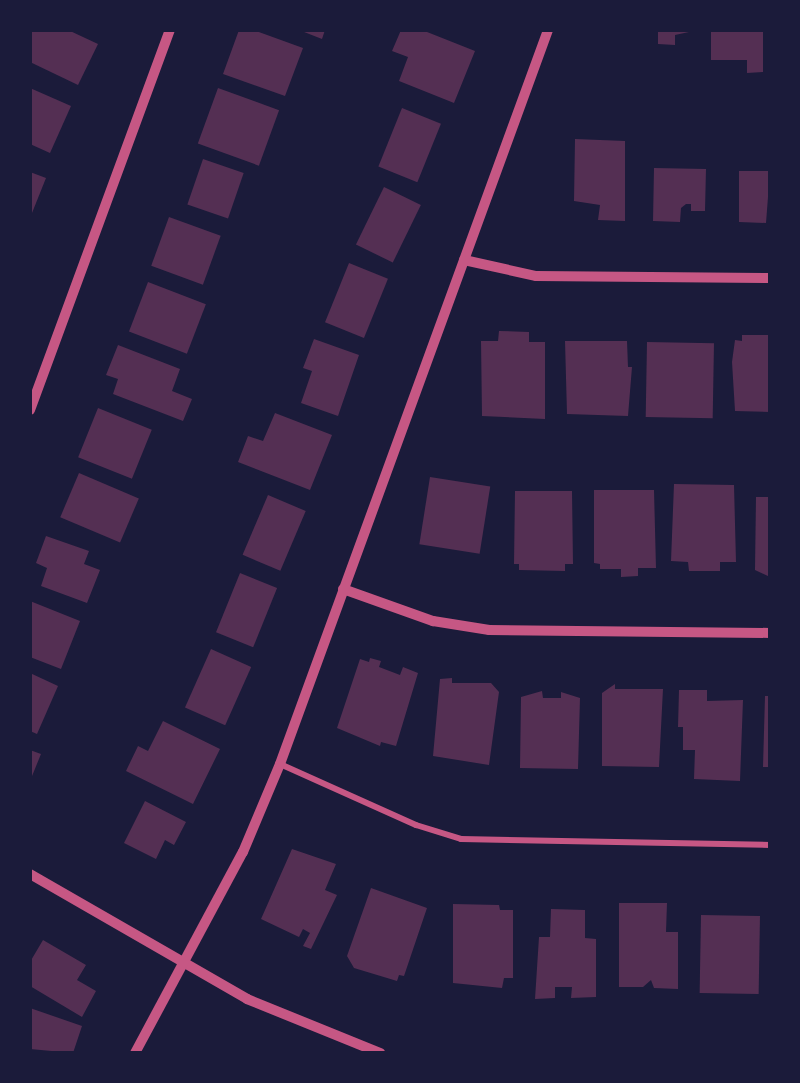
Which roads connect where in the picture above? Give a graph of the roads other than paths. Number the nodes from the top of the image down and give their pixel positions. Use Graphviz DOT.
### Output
graph roads {
  1 [pos="170,30"];
  2 [pos="548,30"];
  3 [pos="464,260"];
  4 [pos="770,278"];
  5 [pos="30,410"];
  6 [pos="344,589"];
  7 [pos="770,633"];
  8 [pos="280,764"];
  9 [pos="770,845"];
  10 [pos="30,874"];
  11 [pos="182,961"];
  12 [pos="135,1053"];
  13 [pos="380,1053"];
  1 -- 5 [label="street"];
  2 -- 3 [label="street"];
  3 -- 4 [label="street"];
  3 -- 6 [label="street"];
  6 -- 7 [label="street"];
  6 -- 8 [label="street"];
  8 -- 9 [label="lane"];
  8 -- 11 [label="street"];
  10 -- 11 [label="street"];
  11 -- 12 [label="street"];
  11 -- 13 [label="street"];
}
